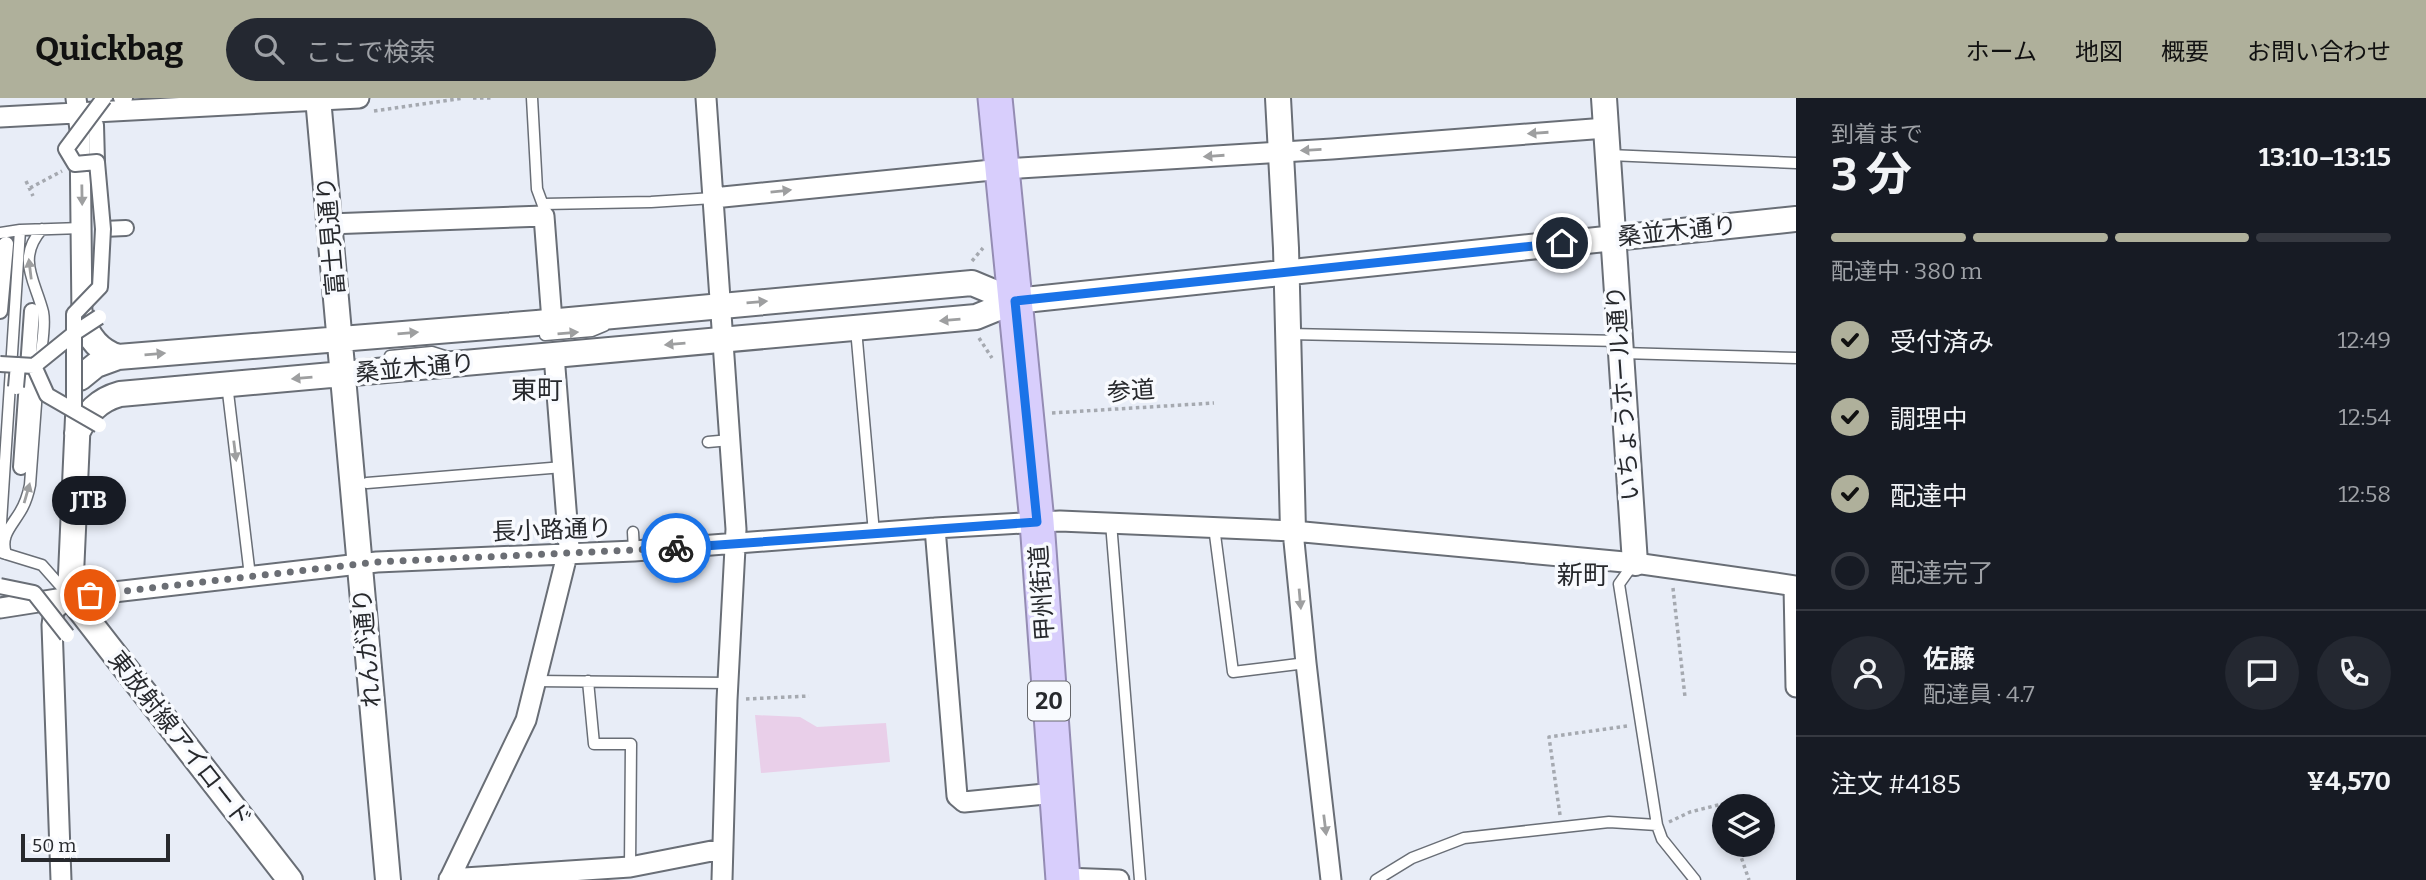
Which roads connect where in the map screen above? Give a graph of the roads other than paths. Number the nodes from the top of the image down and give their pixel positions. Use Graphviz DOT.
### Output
graph roads {
  1 [pos="100,98"];
  2 [pos="532,98"];
  3 [pos="706,98"];
  4 [pos="995,98"];
  5 [pos="1278,98"];
  6 [pos="1604,98"];
  7 [pos="318,99"];
  8 [pos="366,105"];
  9 [pos="81,110"];
  10 [pos="0,117"];
  11 [pos="1606,128"];
  12 [pos="1283,152"];
  13 [pos="1608,155"];
  14 [pos="97,162"];
  15 [pos="1796,163"];
  16 [pos="1002,169"];
  17 [pos="713,198"];
  18 [pos="544,210"];
  19 [pos="1796,219"];
  20 [pos="329,224"];
  21 [pos="82,228"];
  22 [pos="126,228"];
  23 [pos="43,229"];
  24 [pos="103,229"];
  25 [pos="20,230"];
  26 [pos="1612,238"];
  27 [pos="3,239"];
  28 [pos="1287,272"];
  29 [pos="1015,301"];
  30 [pos="719,306"];
  31 [pos="0,311"];
  32 [pos="32,311"];
  33 [pos="86,322"];
  34 [pos="856,328"];
  35 [pos="1288,334"];
  36 [pos="550,337"];
  37 [pos="340,339"];
  38 [pos="722,340"];
  39 [pos="1622,347"];
  40 [pos="55,349"];
  41 [pos="390,356"];
  42 [pos="118,357"];
  43 [pos="1796,358"];
  44 [pos="0,363"];
  45 [pos="469,363"];
  46 [pos="18,365"];
  47 [pos="34,366"];
  48 [pos="343,374"];
  49 [pos="76,375"];
  50 [pos="227,384"];
  51 [pos="16,387"];
  52 [pos="55,401"];
  53 [pos="83,423"];
  54 [pos="730,440"];
  55 [pos="708,442"];
  56 [pos="21,467"];
  57 [pos="563,467"];
  58 [pos="360,483"];
  59 [pos="1037,522"];
  60 [pos="1111,523"];
  61 [pos="1214,527"];
  62 [pos="935,528"];
  63 [pos="1293,531"];
  64 [pos="874,533"];
  65 [pos="736,544"];
  66 [pos="3,553"];
  67 [pos="566,554"];
  68 [pos="1634,563"];
  69 [pos="360,564"];
  70 [pos="250,576"];
  71 [pos="0,586"];
  72 [pos="1795,586"];
  73 [pos="70,597"];
  74 [pos="0,608"];
  75 [pos="67,635"];
  76 [pos="1306,663"];
  77 [pos="535,681"];
  78 [pos="588,681"];
  79 [pos="1796,682"];
  80 [pos="1796,687"];
  81 [pos="728,691"];
  82 [pos="1055,793"];
  83 [pos="1657,826"];
  84 [pos="722,849"];
  85 [pos="630,867"];
  86 [pos="449,879"];
  87 [pos="1059,879"];
  88 [pos="61,880"];
  89 [pos="290,880"];
  90 [pos="388,880"];
  91 [pos="722,880"];
  92 [pos="1119,880"];
  93 [pos="1140,880"];
  94 [pos="1331,880"];
  95 [pos="1376,880"];
  96 [pos="1695,880"];
  1 -- 9 [label="street, bridge"];
  2 -- 18 [label="lane"];
  3 -- 17 [label="street"];
  4 -- 16 [label="highway, 甲州街道 / 20"];
  5 -- 12 [label="street"];
  6 -- 11 [label="street, いちょうホール通り"];
  7 -- 8 [label="street"];
  7 -- 9 [label="street"];
  7 -- 20 [label="street, 富士見通り"];
  9 -- 10 [label="street"];
  9 -- 14 [label="street"];
  9 -- 14 [label="street, bridge"];
  9 -- 21 [label="street, one-way"];
  11 -- 12 [label="street, one-way"];
  11 -- 13 [label="street, いちょうホール通り"];
  12 -- 16 [label="street, one-way"];
  12 -- 28 [label="street"];
  13 -- 15 [label="lane"];
  13 -- 26 [label="street, いちょうホール通り"];
  14 -- 24 [label="street, bridge"];
  17 -- 16 [label="street, one-way"];
  16 -- 29 [label="highway, 甲州街道 / 20"];
  17 -- 18 [label="lane"];
  17 -- 30 [label="street"];
  18 -- 20 [label="street"];
  18 -- 36 [label="street"];
  19 -- 26 [label="street, 桑並木通り"];
  20 -- 37 [label="street, 富士見通り"];
  21 -- 23 [label="lane"];
  21 -- 33 [label="street"];
  22 -- 24 [label="street"];
  23 -- 25 [label="lane"];
  66 -- 23 [label="lane, one-way"];
  24 -- 33 [label="street, bridge"];
  25 -- 27 [label="lane"];
  25 -- 66 [label="lane"];
  26 -- 28 [label="street, 桑並木通り"];
  26 -- 39 [label="street, いちょうホール通り"];
  27 -- 31 [label="street"];
  28 -- 29 [label="street, 桑並木通り"];
  28 -- 35 [label="street"];
  30 -- 29 [label="street, 桑並木通り, one-way"];
  29 -- 34 [label="street, 桑並木通り, one-way"];
  29 -- 59 [label="highway, 甲州街道 / 20"];
  36 -- 30 [label="street, 桑並木通り, one-way"];
  30 -- 38 [label="street"];
  32 -- 56 [label="street"];
  33 -- 40 [label="street, bridge"];
  33 -- 42 [label="street"];
  33 -- 49 [label="street"];
  34 -- 38 [label="street, 桑並木通り"];
  34 -- 64 [label="lane"];
  35 -- 39 [label="lane"];
  35 -- 63 [label="street"];
  37 -- 36 [label="street, 桑並木通り, one-way"];
  38 -- 36 [label="street, 桑並木通り, one-way"];
  36 -- 45 [label="street, 桑並木通り"];
  36 -- 57 [label="street"];
  42 -- 37 [label="street, 桑並木通り, one-way"];
  37 -- 48 [label="street, 富士見通り"];
  38 -- 54 [label="street"];
  39 -- 43 [label="lane"];
  39 -- 68 [label="street, いちょうホール通り"];
  40 -- 47 [label="street, bridge"];
  40 -- 49 [label="street, bridge"];
  41 -- 45 [label="lane"];
  42 -- 49 [label="street"];
  44 -- 46 [label="street, bridge"];
  45 -- 48 [label="street, 桑並木通り"];
  46 -- 47 [label="street, bridge"];
  46 -- 51 [label="street, bridge"];
  47 -- 52 [label="street, bridge"];
  48 -- 50 [label="street, 桑並木通り, one-way"];
  48 -- 58 [label="street, れんが通り"];
  49 -- 52 [label="street, bridge"];
  49 -- 53 [label="street"];
  50 -- 53 [label="street, 桑並木通り"];
  50 -- 70 [label="lane, one-way"];
  52 -- 53 [label="street, bridge"];
  53 -- 73 [label="street"];
  54 -- 55 [label="lane"];
  54 -- 65 [label="street"];
  57 -- 58 [label="lane"];
  57 -- 67 [label="street"];
  58 -- 69 [label="street, れんが通り"];
  59 -- 60 [label="street, 長小路通り"];
  59 -- 62 [label="street, 長小路通り"];
  59 -- 82 [label="highway, 甲州街道 / 20"];
  60 -- 61 [label="street, 長小路通り"];
  60 -- 93 [label="lane"];
  61 -- 63 [label="street, 長小路通り"];
  61 -- 76 [label="lane"];
  62 -- 64 [label="street, 長小路通り"];
  62 -- 82 [label="street"];
  63 -- 68 [label="street, 長小路通り"];
  63 -- 76 [label="street, one-way"];
  64 -- 65 [label="street, 長小路通り"];
  65 -- 67 [label="street, 長小路通り"];
  65 -- 81 [label="street"];
  66 -- 73 [label="lane"];
  67 -- 69 [label="street, 長小路通り"];
  67 -- 77 [label="street"];
  68 -- 72 [label="street, 長小路通り"];
  68 -- 83 [label="lane"];
  69 -- 70 [label="street, 長小路通り"];
  69 -- 90 [label="street, れんが通り"];
  70 -- 73 [label="street, 長小路通り"];
  71 -- 75 [label="street, bridge"];
  72 -- 79 [label="street"];
  73 -- 74 [label="street, 長小路通り"];
  73 -- 88 [label="street"];
  73 -- 89 [label="street, 東放射線アイロード"];
  76 -- 94 [label="street, one-way"];
  77 -- 78 [label="lane"];
  77 -- 86 [label="street"];
  78 -- 81 [label="lane"];
  78 -- 85 [label="lane"];
  79 -- 80 [label="street"];
  81 -- 84 [label="street"];
  82 -- 87 [label="highway, 甲州街道 / 20"];
  83 -- 95 [label="lane"];
  83 -- 96 [label="lane"];
  84 -- 85 [label="street"];
  84 -- 91 [label="street"];
  85 -- 86 [label="street"];
  87 -- 92 [label="street"];
}
